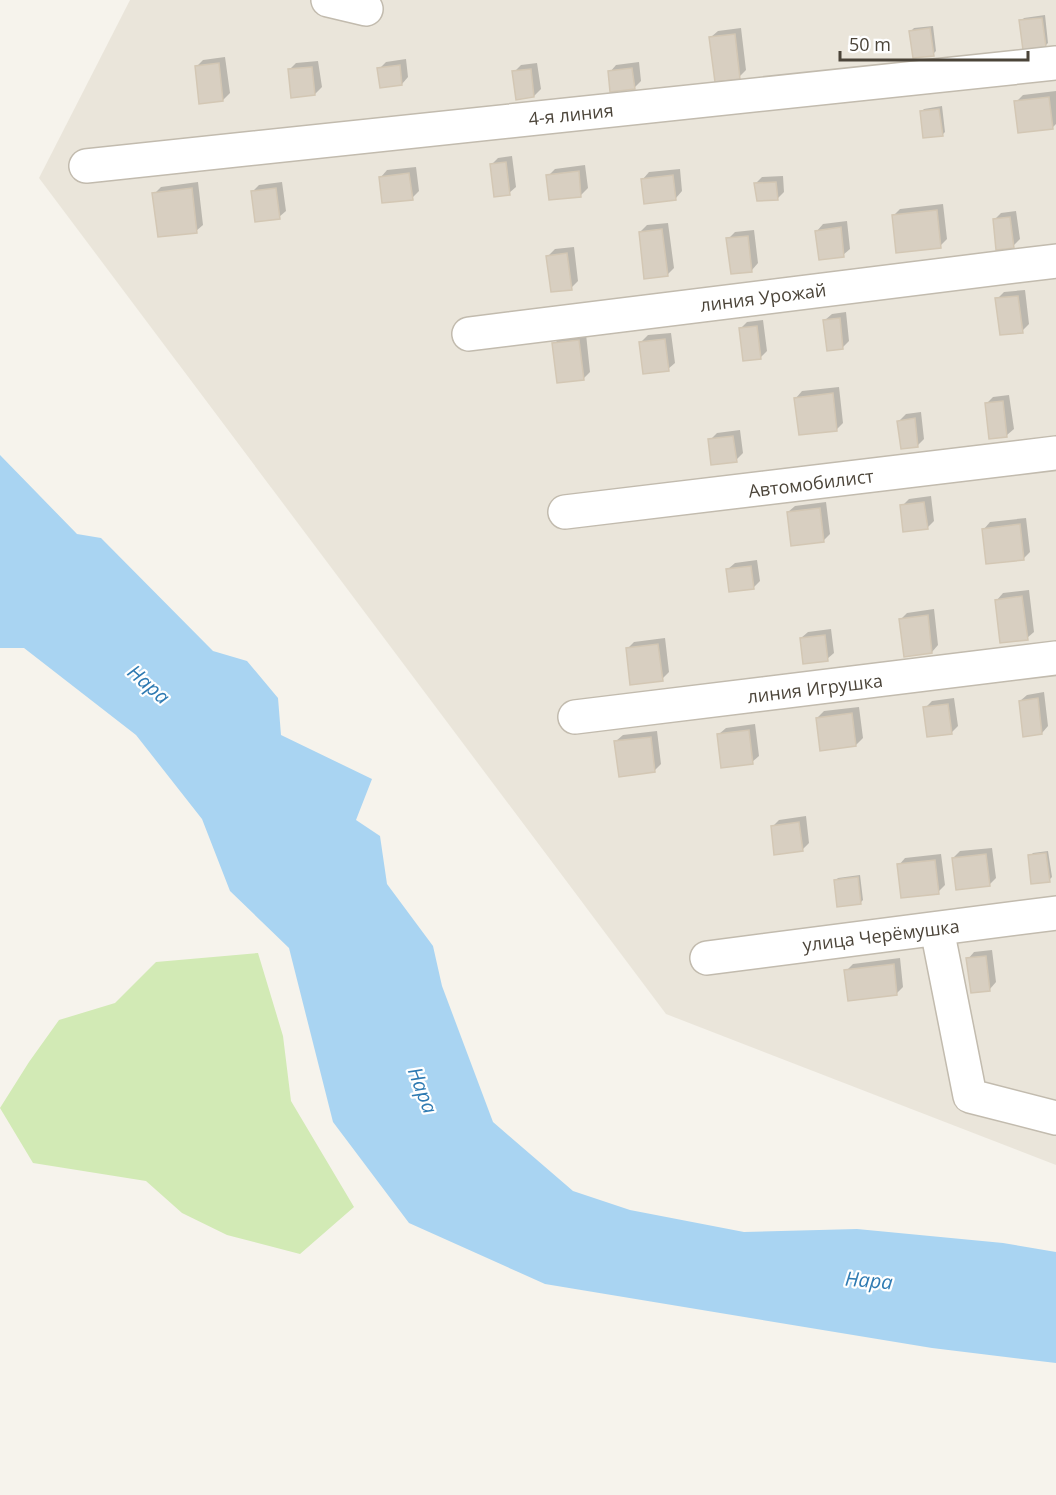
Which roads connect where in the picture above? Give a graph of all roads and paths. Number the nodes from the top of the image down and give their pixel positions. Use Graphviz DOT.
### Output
graph roads {
  1 [pos="328,0"];
  2 [pos="366,9"];
  3 [pos="1056,63"];
  4 [pos="86,166"];
  5 [pos="1056,261"];
  6 [pos="469,334"];
  7 [pos="1056,453"];
  8 [pos="565,512"];
  9 [pos="1056,658"];
  10 [pos="575,717"];
  11 [pos="1056,914"];
  12 [pos="937,928"];
  13 [pos="707,958"];
  14 [pos="1056,1118"];
  1 -- 2 [label="street"];
  3 -- 4 [label="street, 4-я линия"];
  5 -- 6 [label="street, линия Урожай"];
  7 -- 8 [label="street, Автомобилист"];
  9 -- 10 [label="street, линия Игрушка"];
  11 -- 12 [label="street, улица Черёмушка"];
  12 -- 13 [label="street, улица Черёмушка"];
  12 -- 14 [label="street"];
}
